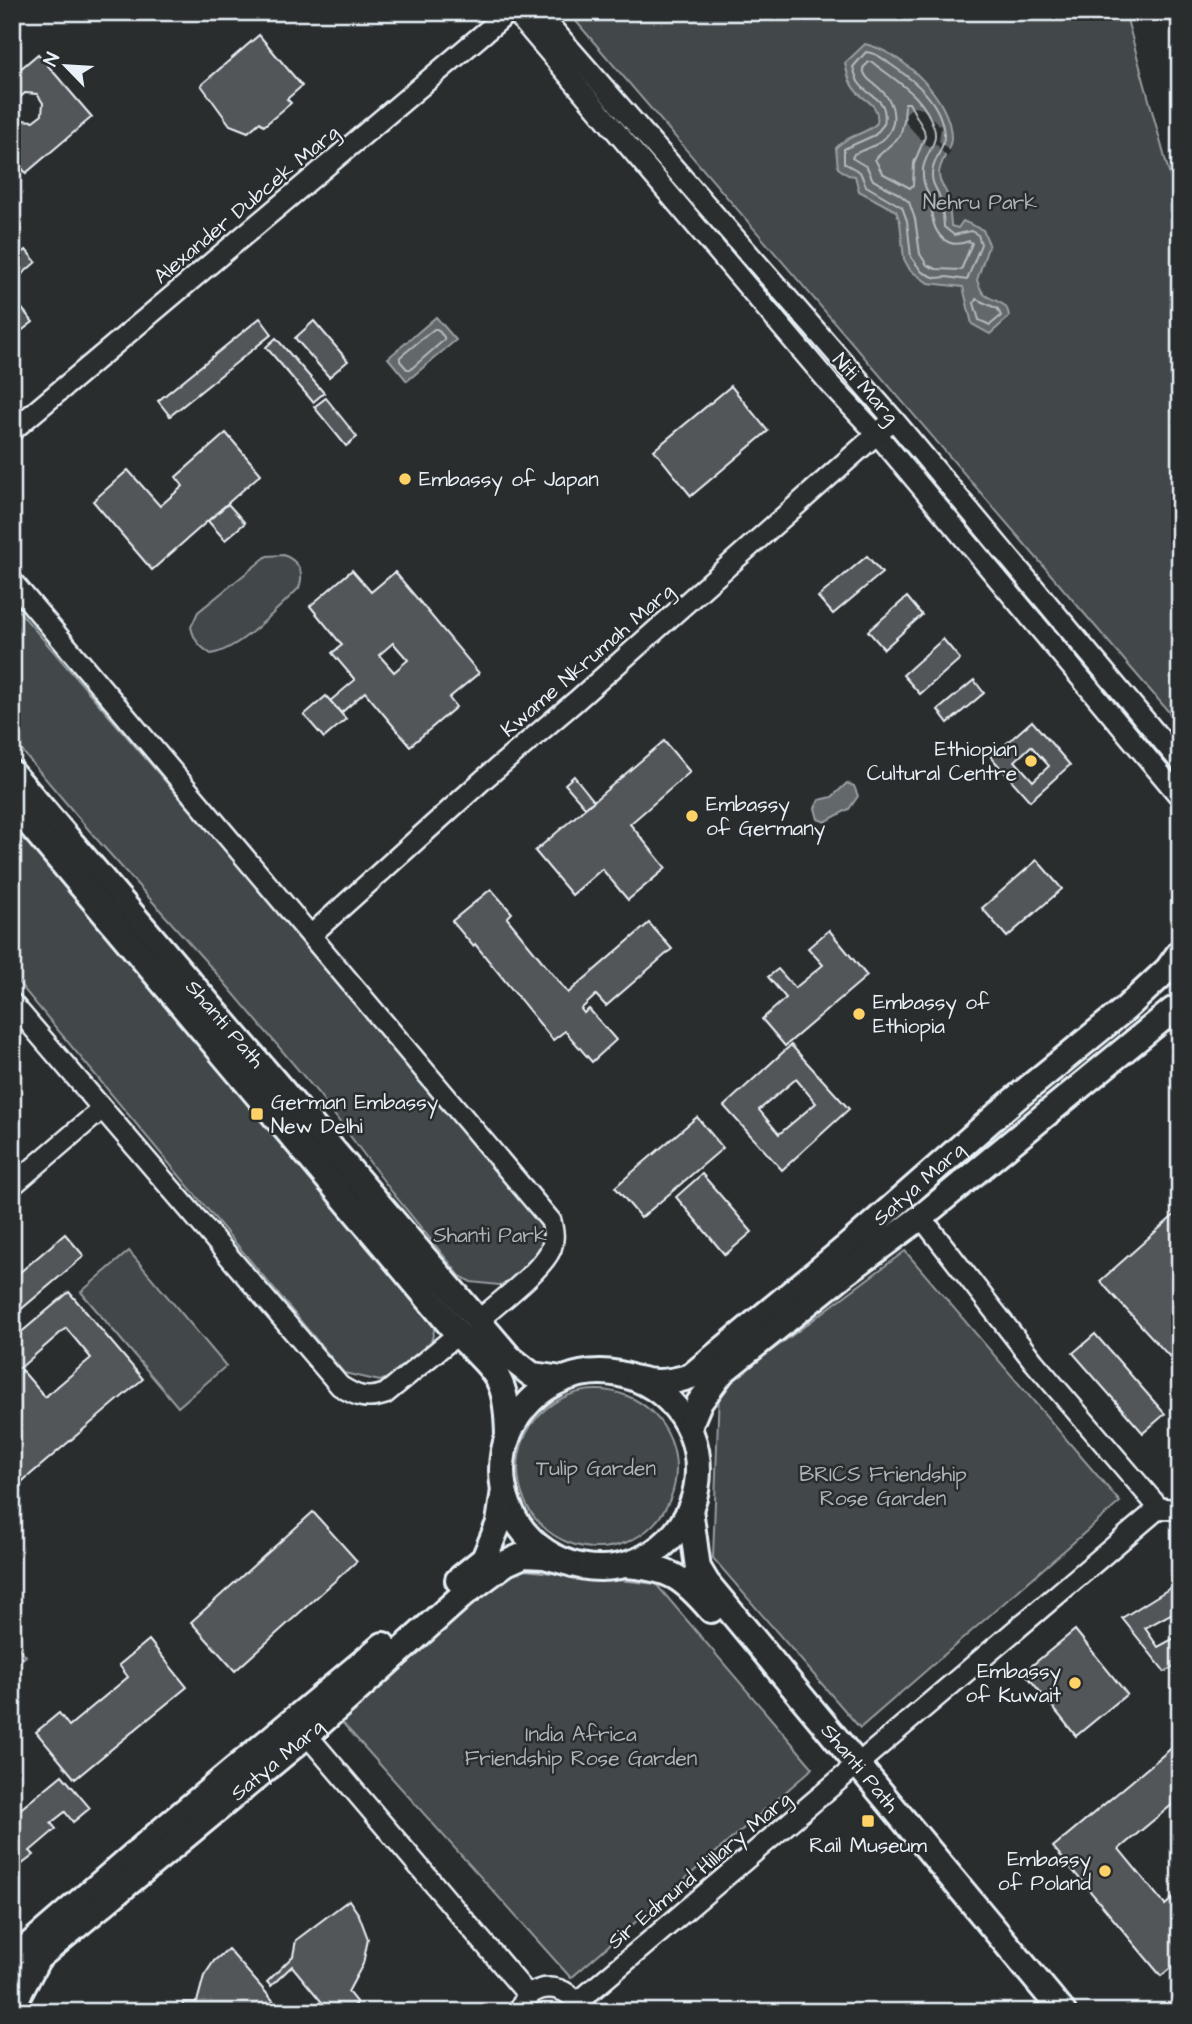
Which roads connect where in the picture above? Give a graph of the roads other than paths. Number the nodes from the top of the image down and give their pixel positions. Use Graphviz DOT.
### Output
graph roads {
  1 [pos="509,12"];
  2 [pos="516,12"];
  3 [pos="538,12"];
  4 [pos="894,419"];
  5 [pos="12,431"];
  6 [pos="877,434"];
  7 [pos="12,581"];
  8 [pos="1180,762"];
  9 [pos="12,773"];
  10 [pos="1180,797"];
  11 [pos="12,803"];
  12 [pos="311,935"];
  13 [pos="1180,952"];
  14 [pos="12,1003"];
  15 [pos="1180,1007"];
  16 [pos="102,1109"];
  17 [pos="12,1186"];
  18 [pos="921,1216"];
  19 [pos="479,1320"];
  20 [pos="458,1334"];
  21 [pos="562,1379"];
  22 [pos="638,1379"];
  23 [pos="689,1427"];
  24 [pos="508,1437"];
  25 [pos="504,1490"];
  26 [pos="1159,1508"];
  27 [pos="690,1509"];
  28 [pos="1180,1510"];
  29 [pos="566,1562"];
  30 [pos="624,1565"];
  31 [pos="307,1735"];
  32 [pos="854,1769"];
  33 [pos="12,1952"];
  34 [pos="523,2004"];
  35 [pos="12,2007"];
  36 [pos="580,2007"];
  37 [pos="1045,2012"];
  38 [pos="1063,2012"];
  1 -- 5 [label="street, Alexander Dubcek Marg"];
  2 -- 6 [label="street, Niti Marg"];
  3 -- 4 [label="street, Niti Marg"];
  4 -- 6 [label="street, Kwame Nkrumah Marg"];
  4 -- 8 [label="street, Niti Marg"];
  6 -- 10 [label="street, Niti Marg"];
  6 -- 12 [label="street, Kwame Nkrumah Marg"];
  7 -- 12 [label="street"];
  9 -- 19 [label="main road, Shanti Path"];
  11 -- 20 [label="main road, Shanti Path"];
  12 -- 19 [label="street"];
  13 -- 22 [label="main road, Satya Marg"];
  14 -- 16 [label="street"];
  15 -- 18 [label="main road, Satya Marg"];
  16 -- 17 [label="street"];
  16 -- 20 [label="street"];
  18 -- 23 [label="main road, Satya Marg"];
  18 -- 26 [label="street"];
  19 -- 21 [label="main road, Shanti Path"];
  20 -- 24 [label="main road, Shanti Path"];
  21 -- 22 [label="main road"];
  21 -- 24 [label="main road"];
  22 -- 23 [label="main road"];
  23 -- 27 [label="main road"];
  24 -- 25 [label="main road"];
  25 -- 29 [label="main road"];
  25 -- 33 [label="main road, Satya Marg"];
  26 -- 28 [label="street"];
  26 -- 32 [label="street, Sir Edmund Hillary Marg"];
  27 -- 30 [label="main road"];
  27 -- 32 [label="main road, Shanti Path"];
  29 -- 30 [label="main road"];
  29 -- 31 [label="main road, Satya Marg"];
  30 -- 32 [label="main road, Shanti Path"];
  31 -- 34 [label="street"];
  31 -- 35 [label="main road, Satya Marg"];
  32 -- 36 [label="street, Sir Edmund Hillary Marg"];
  32 -- 37 [label="main road, Shanti Path"];
  32 -- 38 [label="main road, Shanti Path"];
  34 -- 36 [label="street"];
}
